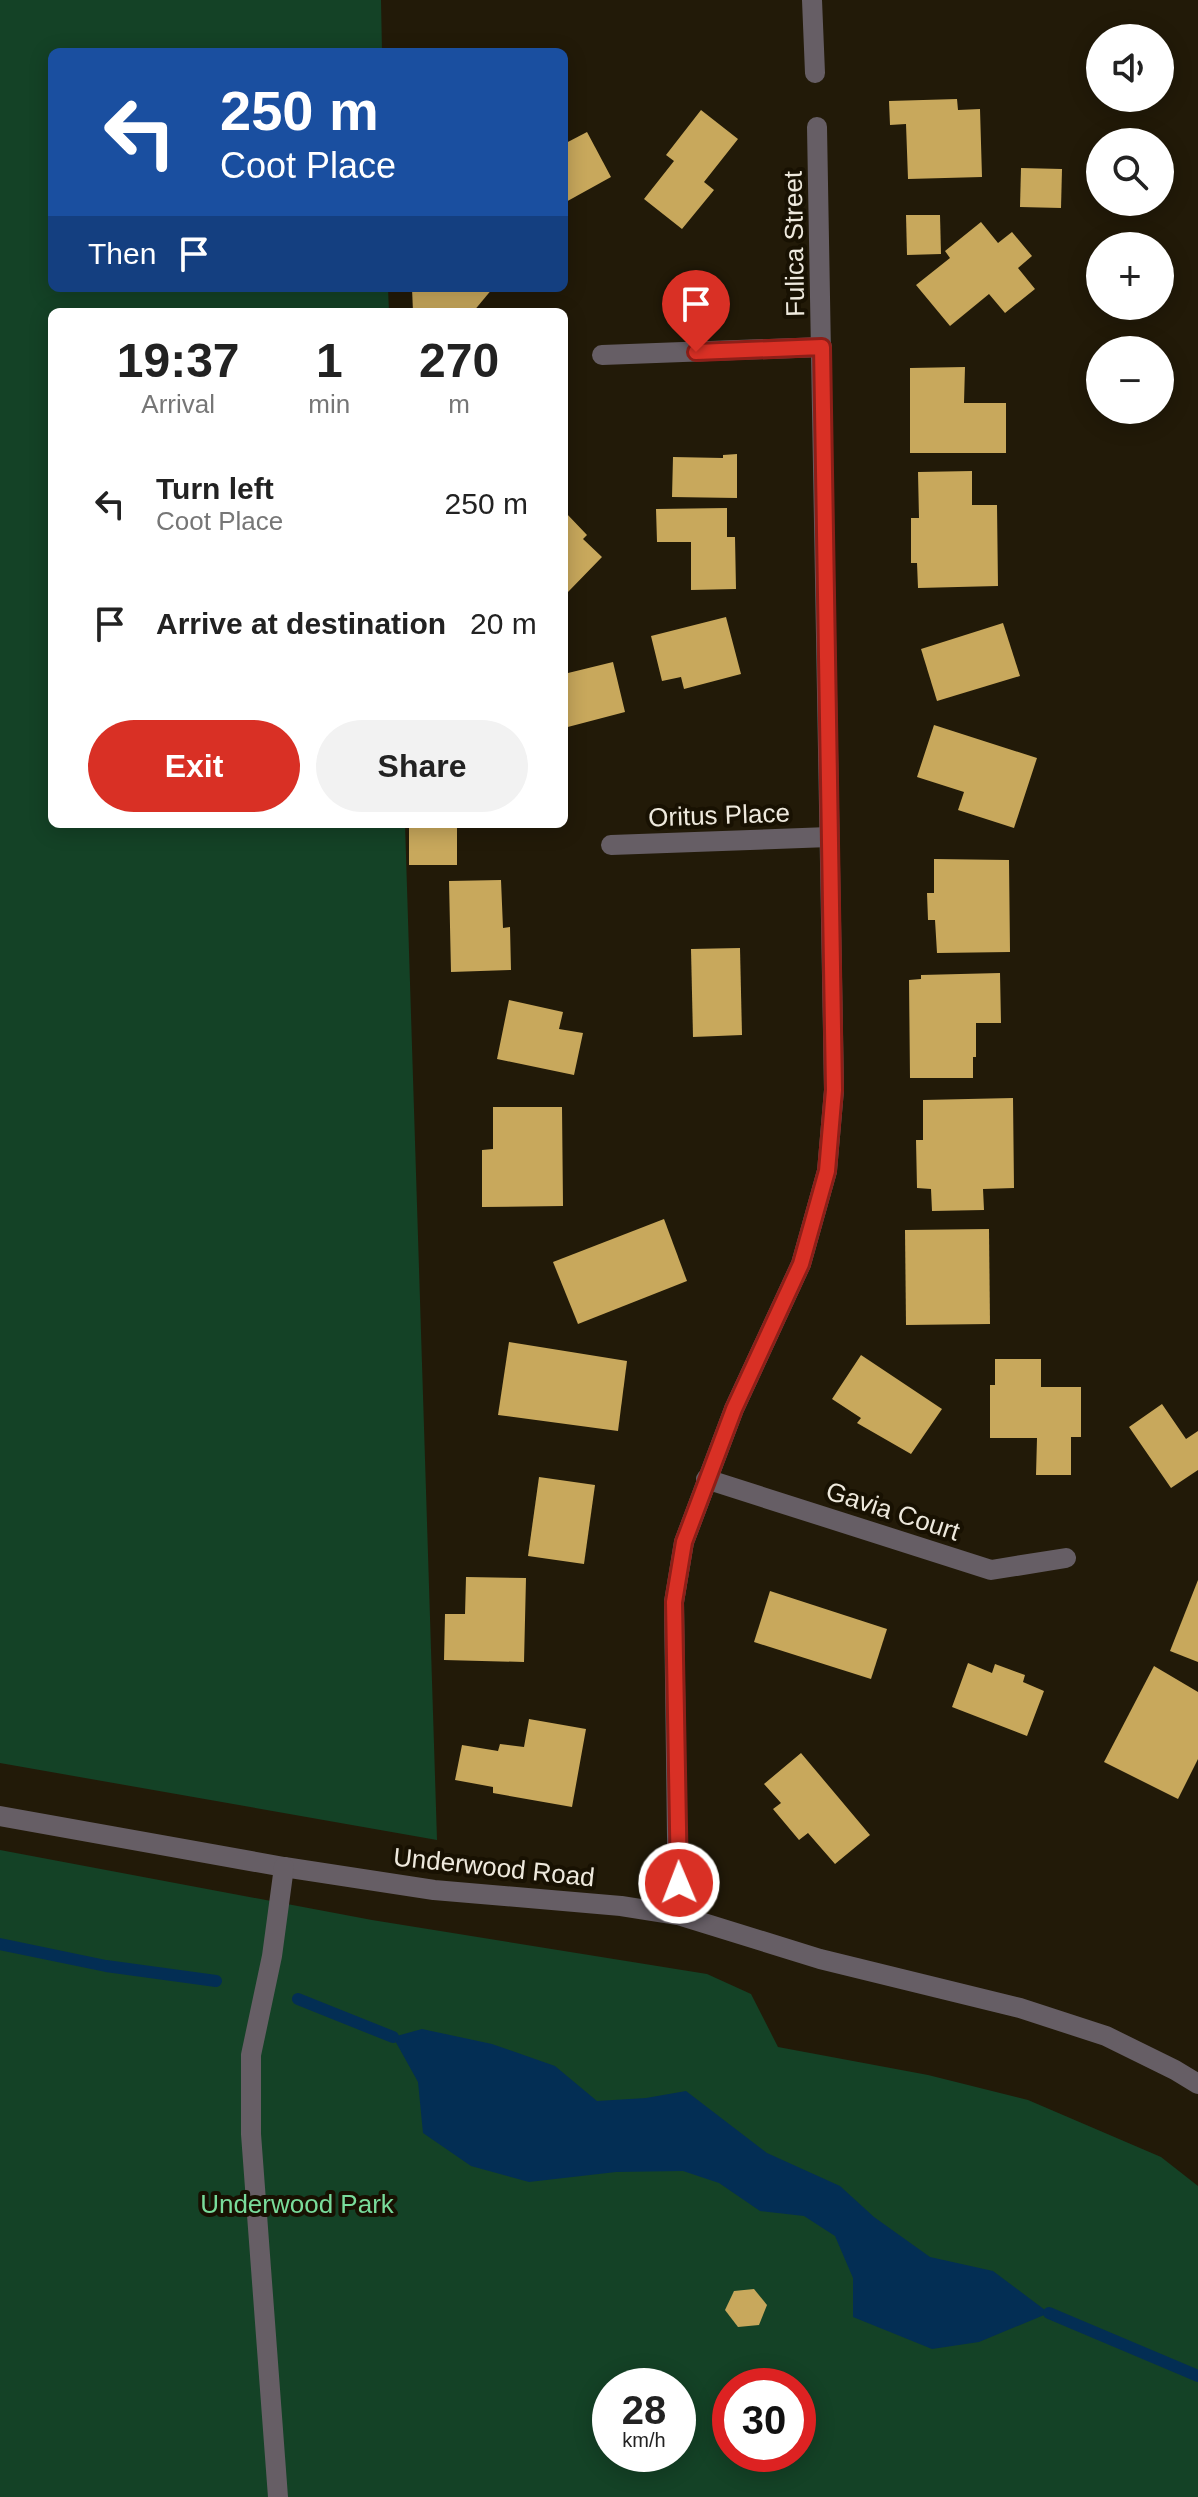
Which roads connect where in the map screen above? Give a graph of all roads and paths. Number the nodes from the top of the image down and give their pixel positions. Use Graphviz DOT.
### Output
graph roads {
  1 [pos="812,0"];
  2 [pos="815,73"];
  3 [pos="817,127"];
  4 [pos="822,347"];
  5 [pos="602,355"];
  6 [pos="829,837"];
  7 [pos="611,845"];
  8 [pos="706,1479"];
  9 [pos="1066,1558"];
  10 [pos="0,1816"];
  11 [pos="284,1867"];
  12 [pos="678,1915"];
  13 [pos="1198,2084"];
  14 [pos="278,2497"];
  1 -- 2 [label="street"];
  3 -- 4 [label="street, Fulica Street"];
  4 -- 5 [label="street"];
  4 -- 6 [label="street, Fulica Street"];
  6 -- 7 [label="street, Oritus Place"];
  6 -- 8 [label="street, Fulica Street"];
  8 -- 9 [label="street, Gavia Court"];
  8 -- 12 [label="street, Fulica Street"];
  10 -- 11 [label="street, Underwood Road"];
  11 -- 12 [label="street, Underwood Road"];
  11 -- 14 [label="street"];
  12 -- 13 [label="street, Underwood Road"];
}
